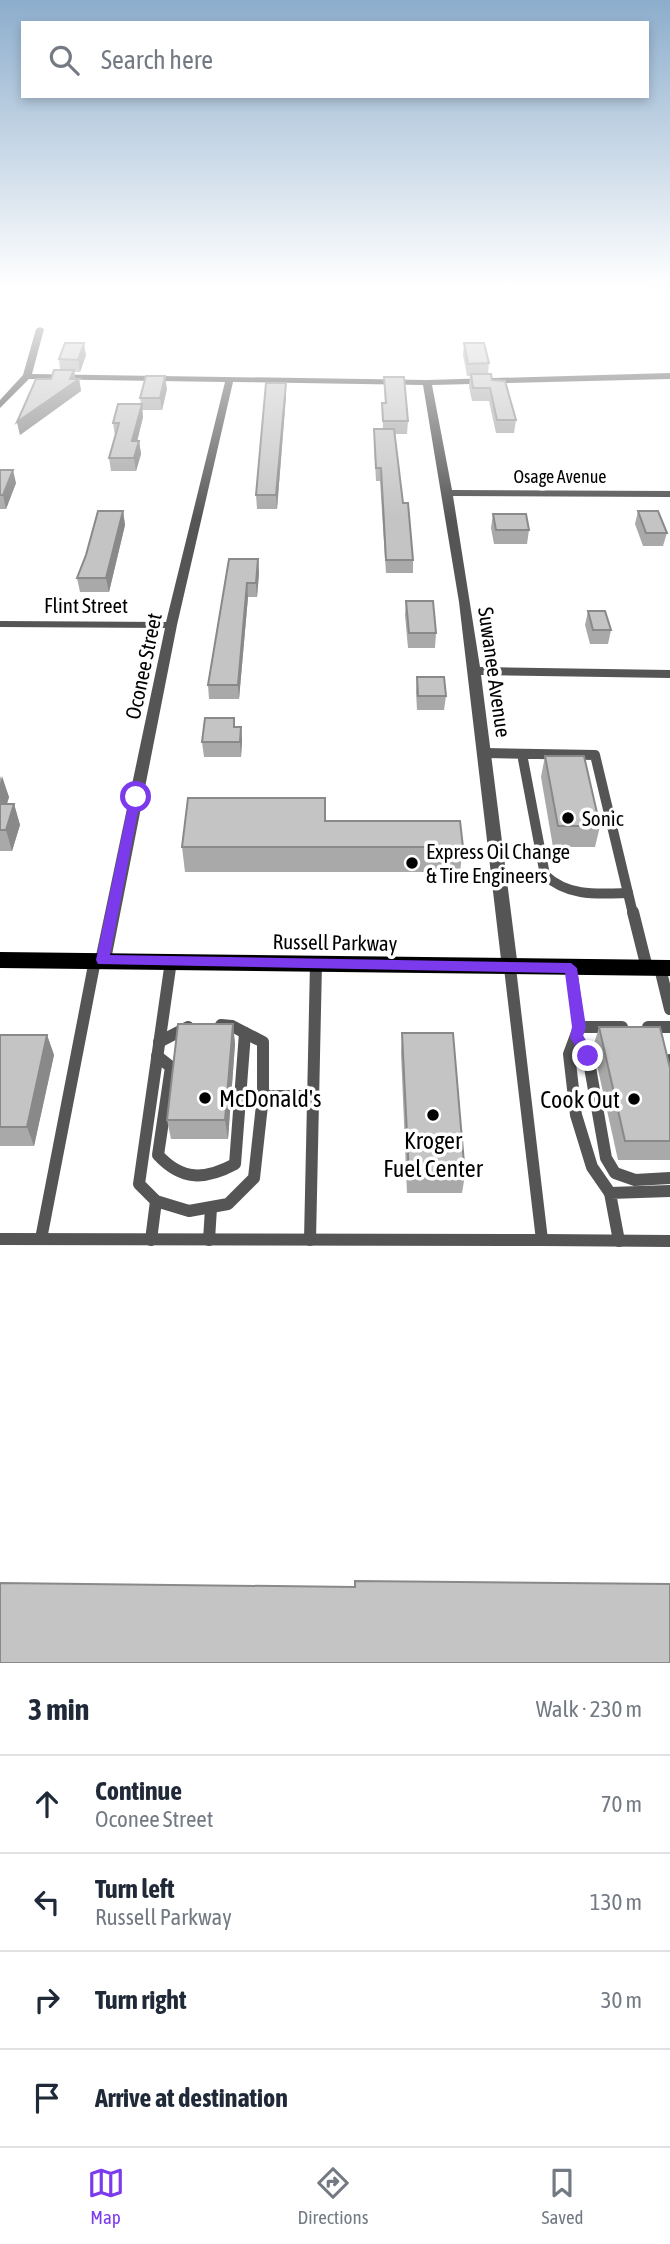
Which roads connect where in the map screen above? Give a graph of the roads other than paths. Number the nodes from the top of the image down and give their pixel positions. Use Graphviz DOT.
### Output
graph roads {
  1 [pos="30,364"];
  2 [pos="27,376"];
  3 [pos="670,376"];
  4 [pos="229,381"];
  5 [pos="427,383"];
  6 [pos="0,405"];
  7 [pos="450,494"];
  8 [pos="670,494"];
  9 [pos="0,624"];
  10 [pos="171,625"];
  11 [pos="477,671"];
  12 [pos="670,674"];
  13 [pos="486,753"];
  14 [pos="522,754"];
  15 [pos="628,893"];
  16 [pos="0,960"];
  17 [pos="99,960"];
  18 [pos="171,961"];
  19 [pos="316,964"];
  20 [pos="510,968"];
  21 [pos="571,968"];
  22 [pos="659,968"];
  23 [pos="670,1009"];
  24 [pos="670,1027"];
  25 [pos="245,1032"];
  26 [pos="578,1032"];
  27 [pos="159,1042"];
  28 [pos="157,1056"];
  29 [pos="670,1060"];
  30 [pos="670,1092"];
  31 [pos="263,1096"];
  32 [pos="313,1096"];
  33 [pos="670,1178"];
  34 [pos="670,1191"];
  35 [pos="610,1193"];
  36 [pos="156,1201"];
  37 [pos="211,1208"];
  38 [pos="0,1239"];
  39 [pos="41,1239"];
  40 [pos="151,1240"];
  41 [pos="209,1240"];
  42 [pos="310,1240"];
  43 [pos="542,1240"];
  44 [pos="619,1241"];
  45 [pos="670,1241"];
  1 -- 2 [label="street"];
  2 -- 4 [label="street"];
  2 -- 6 [label="street"];
  3 -- 5 [label="street"];
  4 -- 5 [label="street"];
  4 -- 10 [label="street, Oconee Street"];
  5 -- 7 [label="street, Suwanee Avenue"];
  7 -- 8 [label="street, Osage Avenue"];
  7 -- 11 [label="street, Suwanee Avenue"];
  9 -- 10 [label="street, Flint Street"];
  10 -- 17 [label="street, Oconee Street"];
  11 -- 12 [label="street"];
  11 -- 13 [label="street, Suwanee Avenue"];
  13 -- 14 [label="lane"];
  13 -- 20 [label="street, Suwanee Avenue"];
  14 -- 15 [label="lane"];
  14 -- 15 [label="lane"];
  15 -- 22 [label="lane"];
  16 -- 17 [label="main road, Russell Parkway"];
  17 -- 18 [label="main road, Russell Parkway"];
  17 -- 39 [label="lane"];
  18 -- 19 [label="main road, Russell Parkway"];
  18 -- 27 [label="lane"];
  19 -- 20 [label="main road, Russell Parkway"];
  19 -- 32 [label="lane"];
  20 -- 21 [label="main road, Russell Parkway"];
  20 -- 43 [label="lane"];
  21 -- 22 [label="main road, Russell Parkway"];
  21 -- 26 [label="lane"];
  22 -- 23 [label="lane"];
  24 -- 26 [label="lane"];
  25 -- 27 [label="lane"];
  25 -- 28 [label="lane"];
  25 -- 31 [label="lane"];
  26 -- 33 [label="lane"];
  26 -- 35 [label="lane"];
  27 -- 28 [label="lane"];
  28 -- 36 [label="lane"];
  29 -- 30 [label="lane"];
  31 -- 32 [label="lane"];
  31 -- 37 [label="lane"];
  32 -- 42 [label="lane"];
  34 -- 35 [label="lane"];
  35 -- 44 [label="lane"];
  36 -- 37 [label="lane"];
  36 -- 40 [label="lane"];
  37 -- 41 [label="lane"];
  38 -- 39 [label="lane"];
  39 -- 40 [label="lane"];
  40 -- 41 [label="lane"];
  41 -- 42 [label="lane"];
  42 -- 43 [label="lane"];
  43 -- 44 [label="lane"];
  44 -- 45 [label="lane"];
}
